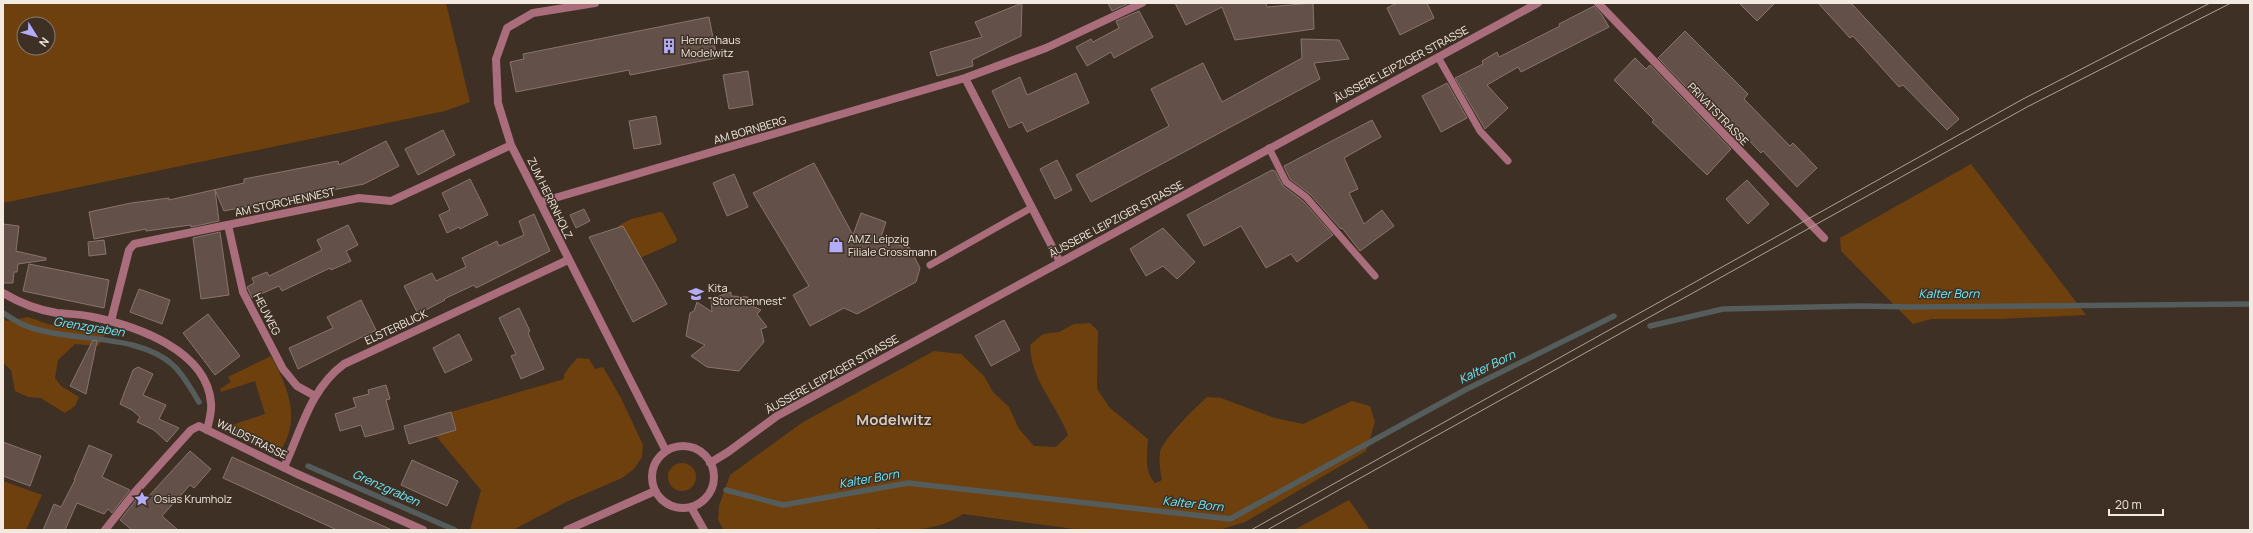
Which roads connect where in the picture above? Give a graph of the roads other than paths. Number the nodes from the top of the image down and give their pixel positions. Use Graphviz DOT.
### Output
graph roads {
  1 [pos="595,3"];
  2 [pos="1142,3"];
  3 [pos="1538,3"];
  4 [pos="1598,3"];
  5 [pos="1438,57"];
  6 [pos="965,78"];
  7 [pos="511,145"];
  8 [pos="1269,148"];
  9 [pos="1508,161"];
  10 [pos="541,202"];
  11 [pos="1031,208"];
  12 [pos="228,226"];
  13 [pos="1824,238"];
  14 [pos="568,260"];
  15 [pos="1060,262"];
  16 [pos="930,265"];
  17 [pos="1375,276"];
  18 [pos="3,293"];
  19 [pos="111,321"];
  20 [pos="315,396"];
  21 [pos="207,430"];
  22 [pos="666,451"];
  23 [pos="710,462"];
  24 [pos="284,467"];
  25 [pos="655,491"];
  26 [pos="691,507"];
  27 [pos="105,530"];
  28 [pos="423,530"];
  29 [pos="567,530"];
  30 [pos="704,530"];
  1 -- 7 [label="street, ZUM HERRNHOLZ"];
  2 -- 6 [label="street, AM BORNBERG"];
  3 -- 5 [label="street, ÄUSSERE LEIPZIGER STRASSE"];
  4 -- 13 [label="street, PRIVATSTRASSE"];
  5 -- 8 [label="street, ÄUSSERE LEIPZIGER STRASSE"];
  5 -- 9 [label="lane"];
  6 -- 10 [label="street, AM BORNBERG"];
  6 -- 11 [label="street"];
  7 -- 10 [label="street, ZUM HERRNHOLZ"];
  7 -- 12 [label="street, AM STORCHENNEST"];
  8 -- 15 [label="street, ÄUSSERE LEIPZIGER STRASSE"];
  8 -- 17 [label="lane"];
  10 -- 14 [label="street, ZUM HERRNHOLZ"];
  11 -- 15 [label="street"];
  11 -- 16 [label="lane"];
  12 -- 19 [label="street, AM STORCHENNEST"];
  12 -- 20 [label="street, HEUWEG"];
  14 -- 20 [label="street, ELSTERBLICK"];
  14 -- 22 [label="street, ZUM HERRNHOLZ"];
  15 -- 23 [label="street, ÄUSSERE LEIPZIGER STRASSE"];
  18 -- 19 [label="street"];
  19 -- 21 [label="street"];
  20 -- 24 [label="street, ELSTERBLICK"];
  21 -- 24 [label="street, WALDSTRASSE"];
  21 -- 27 [label="street, WALDSTRASSE"];
  22 -- 23 [label="street"];
  22 -- 25 [label="street"];
  23 -- 26 [label="street"];
  24 -- 28 [label="street, WALDSTRASSE"];
  25 -- 26 [label="street"];
  25 -- 29 [label="street"];
  26 -- 30 [label="street"];
}
